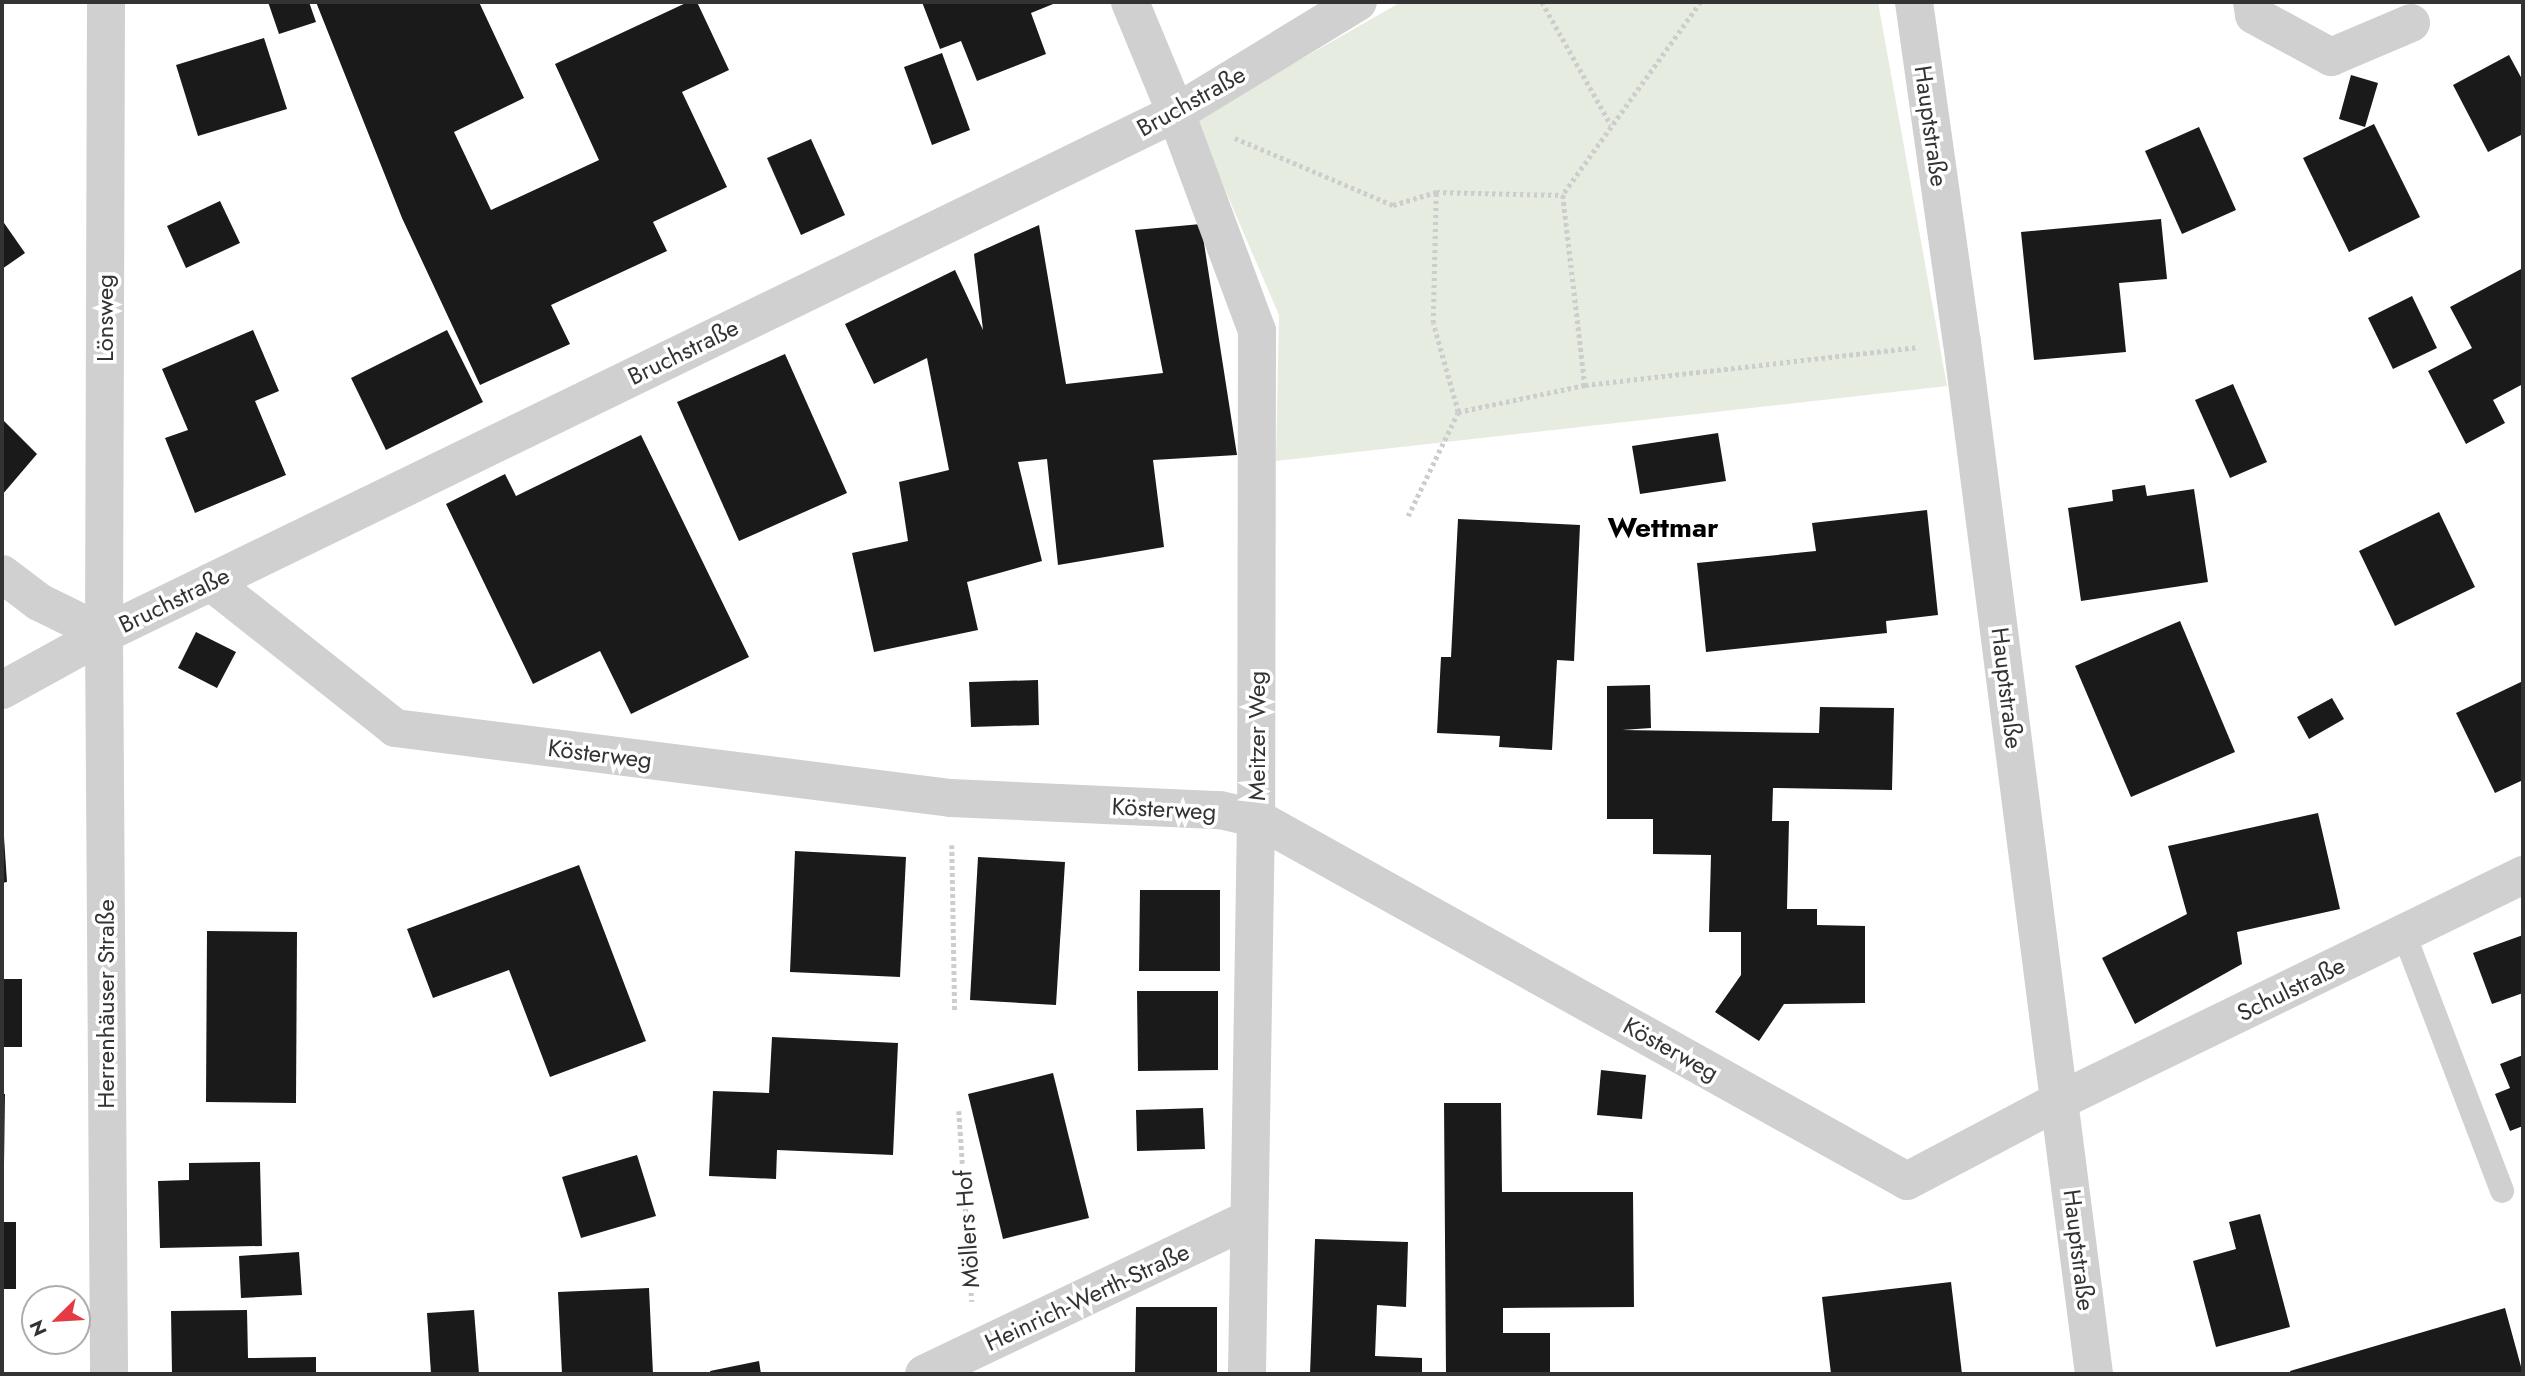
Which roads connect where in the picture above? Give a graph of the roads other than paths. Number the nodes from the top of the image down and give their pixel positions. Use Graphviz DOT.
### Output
graph roads {
  1 [pos="106,2"];
  2 [pos="1129,2"];
  3 [pos="1358,2"];
  4 [pos="1914,2"];
  5 [pos="2252,2"];
  6 [pos="2411,23"];
  7 [pos="1176,113"];
  8 [pos="2,574"];
  9 [pos="211,582"];
  10 [pos="104,634"];
  11 [pos="2,690"];
  12 [pos="1256,818"];
  13 [pos="2523,875"];
  14 [pos="2404,934"];
  15 [pos="2059,1101"];
  16 [pos="2502,1191"];
  17 [pos="1249,1219"];
  18 [pos="108,1374"];
  19 [pos="924,1374"];
  20 [pos="1247,1374"];
  21 [pos="2095,1374"];
  1 -- 10 [label="street, Lönsweg"];
  2 -- 7 [label="street, Meitzer Weg"];
  3 -- 7 [label="street, Bruchstraße"];
  4 -- 15 [label="street, Hauptstraße"];
  5 -- 6 [label="street"];
  7 -- 9 [label="street, Bruchstraße"];
  7 -- 12 [label="street, Meitzer Weg"];
  8 -- 10 [label="street"];
  9 -- 10 [label="street, Bruchstraße"];
  9 -- 12 [label="street, Kösterweg"];
  10 -- 11 [label="street, Bruchstraße"];
  10 -- 18 [label="street, Herrenhäuser Straße"];
  12 -- 15 [label="street, Kösterweg"];
  12 -- 17 [label="street, Meitzer Weg"];
  13 -- 14 [label="street, Schulstraße"];
  14 -- 15 [label="street, Schulstraße"];
  14 -- 16 [label="lane"];
  15 -- 21 [label="street, Hauptstraße"];
  17 -- 19 [label="street, Heinrich-Werth-Straße"];
  17 -- 20 [label="street, Meitzer Weg"];
}
